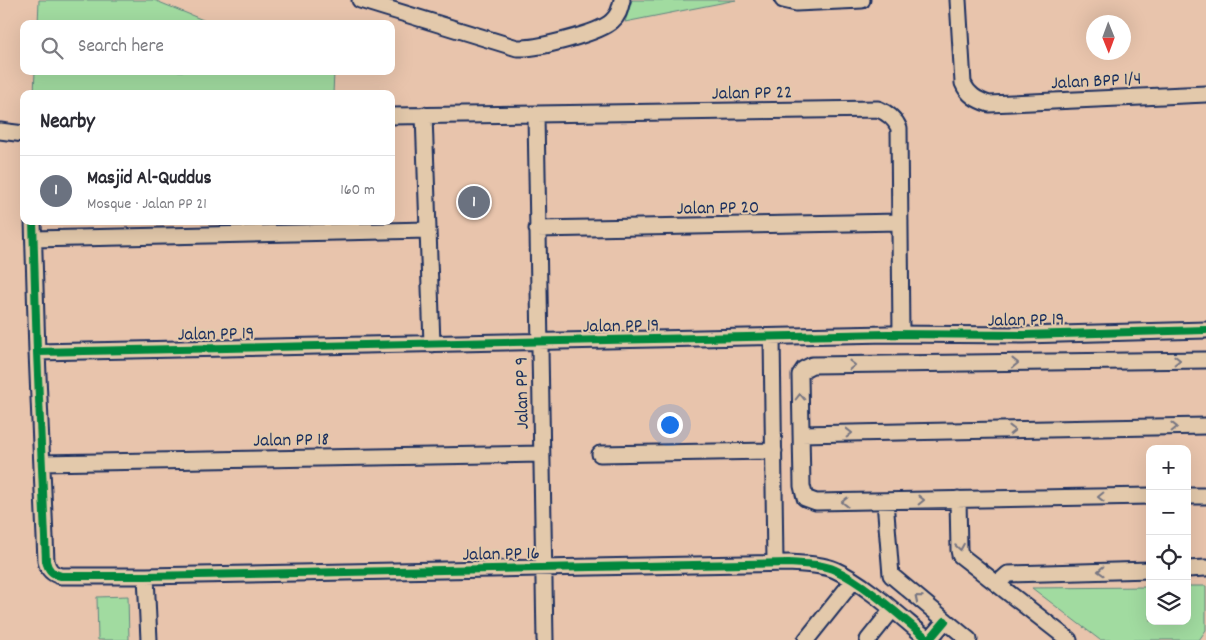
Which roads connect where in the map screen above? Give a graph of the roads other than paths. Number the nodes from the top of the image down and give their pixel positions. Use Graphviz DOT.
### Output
graph roads {
  1 [pos="360,0"];
  2 [pos="622,0"];
  3 [pos="783,0"];
  4 [pos="862,0"];
  5 [pos="958,0"];
  6 [pos="1205,94"];
  7 [pos="536,115"];
  8 [pos="395,116"];
  9 [pos="424,116"];
  10 [pos="0,131"];
  11 [pos="20,134"];
  12 [pos="900,222"];
  13 [pos="33,225"];
  14 [pos="538,229"];
  15 [pos="428,230"];
  16 [pos="34,239"];
  17 [pos="1206,330"];
  18 [pos="901,334"];
  19 [pos="772,337"];
  20 [pos="540,343"];
  21 [pos="432,344"];
  22 [pos="37,352"];
  23 [pos="1206,360"];
  24 [pos="1206,426"];
  25 [pos="801,434"];
  26 [pos="774,452"];
  27 [pos="541,454"];
  28 [pos="600,454"];
  29 [pos="42,463"];
  30 [pos="1146,496"];
  31 [pos="1191,496"];
  32 [pos="1206,496"];
  33 [pos="958,499"];
  34 [pos="885,501"];
  35 [pos="775,562"];
  36 [pos="543,567"];
  37 [pos="1191,568"];
  38 [pos="1206,568"];
  39 [pos="1146,570"];
  40 [pos="146,576"];
  41 [pos="853,581"];
  42 [pos="997,584"];
  43 [pos="892,610"];
  44 [pos="950,631"];
  45 [pos="149,640"];
  46 [pos="545,640"];
  47 [pos="806,640"];
  48 [pos="868,640"];
  49 [pos="928,640"];
  50 [pos="969,640"];
  51 [pos="1068,640"];
  1 -- 2 [label="street"];
  3 -- 4 [label="street"];
  5 -- 6 [label="street, Jalan BPP 1/4"];
  7 -- 9 [label="street, Jalan PP 22"];
  7 -- 12 [label="street, Jalan PP 22"];
  7 -- 14 [label="street, Jalan PP 9"];
  8 -- 9 [label="street, Jalan PP 22"];
  9 -- 15 [label="street"];
  10 -- 11 [label="street"];
  12 -- 14 [label="street, Jalan PP 20"];
  12 -- 18 [label="street, Jalan PP 22"];
  13 -- 16 [label="street"];
  14 -- 20 [label="street, Jalan PP 9"];
  15 -- 16 [label="street"];
  15 -- 21 [label="street"];
  16 -- 22 [label="street"];
  17 -- 18 [label="street, Jalan PP 19"];
  18 -- 19 [label="street, Jalan PP 19"];
  19 -- 20 [label="street, Jalan PP 19"];
  19 -- 26 [label="street"];
  20 -- 21 [label="street, Jalan PP 19"];
  20 -- 27 [label="street, Jalan PP 9"];
  21 -- 22 [label="street, Jalan PP 19"];
  22 -- 29 [label="street"];
  25 -- 23 [label="street, one-way"];
  25 -- 24 [label="street, one-way"];
  34 -- 25 [label="street, one-way"];
  26 -- 28 [label="street"];
  26 -- 35 [label="street"];
  27 -- 29 [label="street, Jalan PP 18"];
  27 -- 36 [label="street, Jalan PP 9"];
  29 -- 40 [label="street, Jalan PP 16"];
  30 -- 33 [label="street, one-way"];
  31 -- 32 [label="street"];
  34 -- 33 [label="street, one-way"];
  33 -- 42 [label="street, one-way"];
  44 -- 34 [label="street, one-way"];
  35 -- 36 [label="street, Jalan PP 16"];
  35 -- 41 [label="street, Jalan PP 16"];
  36 -- 40 [label="street, Jalan PP 16"];
  36 -- 46 [label="street, Jalan PP 9"];
  37 -- 38 [label="street"];
  39 -- 42 [label="street, one-way"];
  40 -- 45 [label="street"];
  41 -- 43 [label="street, Jalan PP 16"];
  41 -- 47 [label="street"];
  42 -- 51 [label="street"];
  43 -- 48 [label="street"];
  43 -- 49 [label="street, Jalan PP 16"];
  44 -- 49 [label="street"];
  44 -- 50 [label="street"];
}
